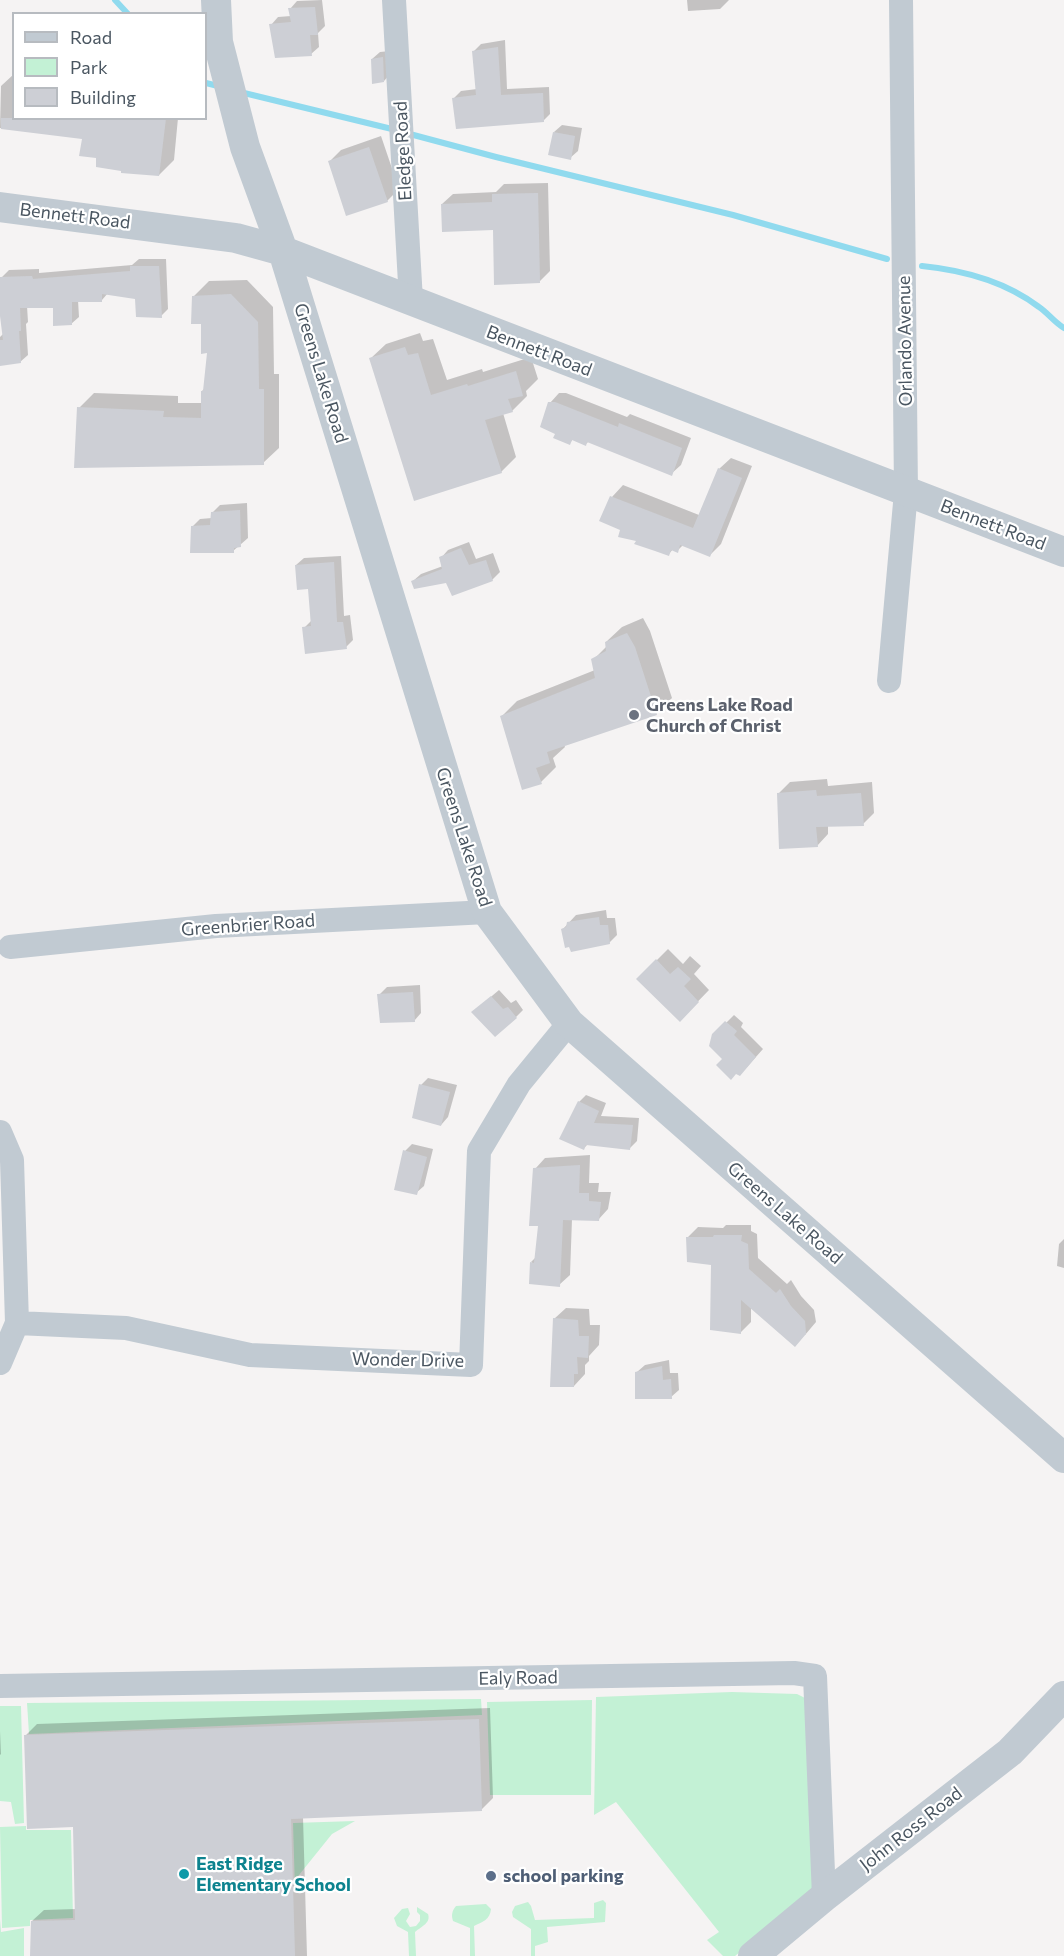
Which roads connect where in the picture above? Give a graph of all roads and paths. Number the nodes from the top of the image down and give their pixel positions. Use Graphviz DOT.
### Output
graph roads {
  1 [pos="216,0"];
  2 [pos="394,0"];
  3 [pos="901,0"];
  4 [pos="0,207"];
  5 [pos="283,251"];
  6 [pos="411,301"];
  7 [pos="906,492"];
  8 [pos="1064,552"];
  9 [pos="889,681"];
  10 [pos="487,912"];
  11 [pos="10,947"];
  12 [pos="569,1023"];
  13 [pos="0,1132"];
  14 [pos="17,1323"];
  15 [pos="0,1363"];
  16 [pos="1064,1458"];
  17 [pos="0,1686"];
  18 [pos="1064,1696"];
  19 [pos="824,1897"];
  20 [pos="753,1956"];
  1 -- 5 [label="street, Greens Lake Road"];
  2 -- 6 [label="street, Eledge Road"];
  3 -- 7 [label="street, Orlando Avenue"];
  4 -- 5 [label="street, Bennett Road"];
  5 -- 6 [label="street, Bennett Road"];
  5 -- 10 [label="street, Greens Lake Road"];
  6 -- 7 [label="street, Bennett Road"];
  7 -- 8 [label="street, Bennett Road"];
  7 -- 9 [label="street, Orlando Avenue"];
  10 -- 11 [label="street, Greenbrier Road"];
  10 -- 12 [label="street, Greens Lake Road"];
  12 -- 14 [label="street, Wonder Drive"];
  12 -- 16 [label="street, Greens Lake Road"];
  13 -- 14 [label="street"];
  14 -- 15 [label="street"];
  17 -- 19 [label="street, Ealy Road"];
  18 -- 19 [label="street, John Ross Road"];
  19 -- 20 [label="street, John Ross Road"];
}
